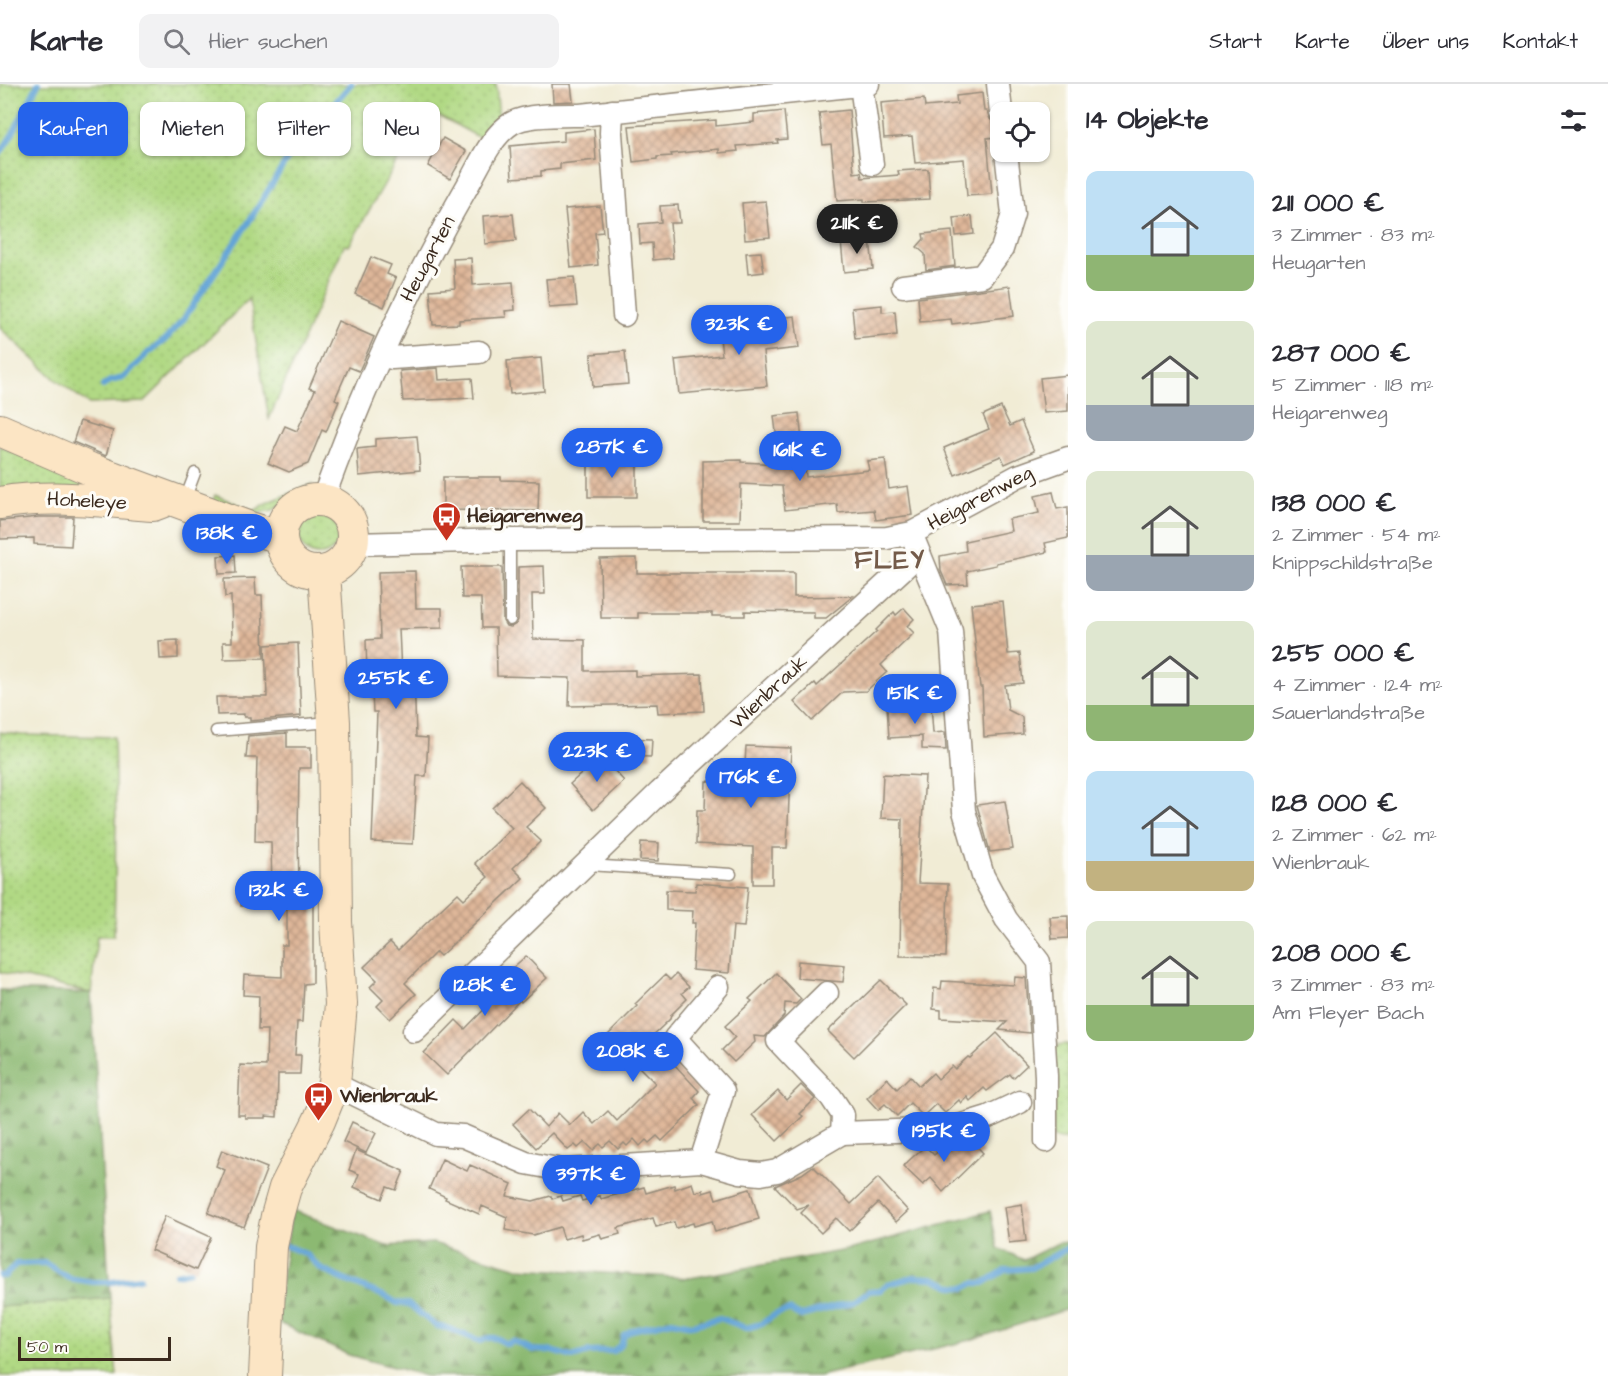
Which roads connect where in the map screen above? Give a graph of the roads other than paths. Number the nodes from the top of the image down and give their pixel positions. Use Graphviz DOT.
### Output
graph roads {
  1 [pos="865,84"];
  2 [pos="998,84"];
  3 [pos="1000,102"];
  4 [pos="612,111"];
  5 [pos="1007,162"];
  6 [pos="872,164"];
  7 [pos="903,286"];
  8 [pos="624,315"];
  9 [pos="479,352"];
  10 [pos="382,356"];
  11 [pos="0,430"];
  12 [pos="1068,458"];
  13 [pos="195,473"];
  14 [pos="323,499"];
  15 [pos="179,500"];
  16 [pos="0,503"];
  17 [pos="912,533"];
  18 [pos="280,537"];
  19 [pos="510,540"];
  20 [pos="353,543"];
  21 [pos="918,555"];
  22 [pos="324,572"];
  23 [pos="510,620"];
  24 [pos="334,722"];
  25 [pos="216,731"];
  26 [pos="585,865"];
  27 [pos="732,874"];
  28 [pos="718,987"];
  29 [pos="827,993"];
  30 [pos="414,1031"];
  31 [pos="334,1084"];
  32 [pos="1020,1102"];
  33 [pos="842,1133"];
  34 [pos="1046,1141"];
  35 [pos="701,1161"];
  36 [pos="265,1376"];
  1 -- 4 [label="street, Heugarten"];
  1 -- 6 [label="street, Heugarten"];
  2 -- 3 [label="street"];
  4 -- 8 [label="street"];
  4 -- 10 [label="street, Heugarten"];
  5 -- 7 [label="street"];
  9 -- 10 [label="street"];
  10 -- 14 [label="street, Heugarten"];
  11 -- 15 [label="street"];
  12 -- 17 [label="street, Heigarenweg"];
  13 -- 15 [label="lane"];
  14 -- 18 [label="street"];
  14 -- 20 [label="street"];
  15 -- 16 [label="street, Hoheleye"];
  15 -- 18 [label="street"];
  17 -- 19 [label="street, Heigarenweg"];
  17 -- 21 [label="street"];
  18 -- 22 [label="street"];
  19 -- 20 [label="street, Heigarenweg"];
  19 -- 23 [label="lane"];
  20 -- 22 [label="street"];
  21 -- 26 [label="street, Wienbrauk"];
  21 -- 34 [label="street"];
  22 -- 24 [label="street"];
  24 -- 25 [label="lane"];
  24 -- 31 [label="street"];
  26 -- 27 [label="lane"];
  26 -- 30 [label="street, Wienbrauk"];
  28 -- 35 [label="street"];
  29 -- 33 [label="street"];
  31 -- 35 [label="street"];
  31 -- 36 [label="street"];
  32 -- 33 [label="street"];
  33 -- 35 [label="street"];
}
